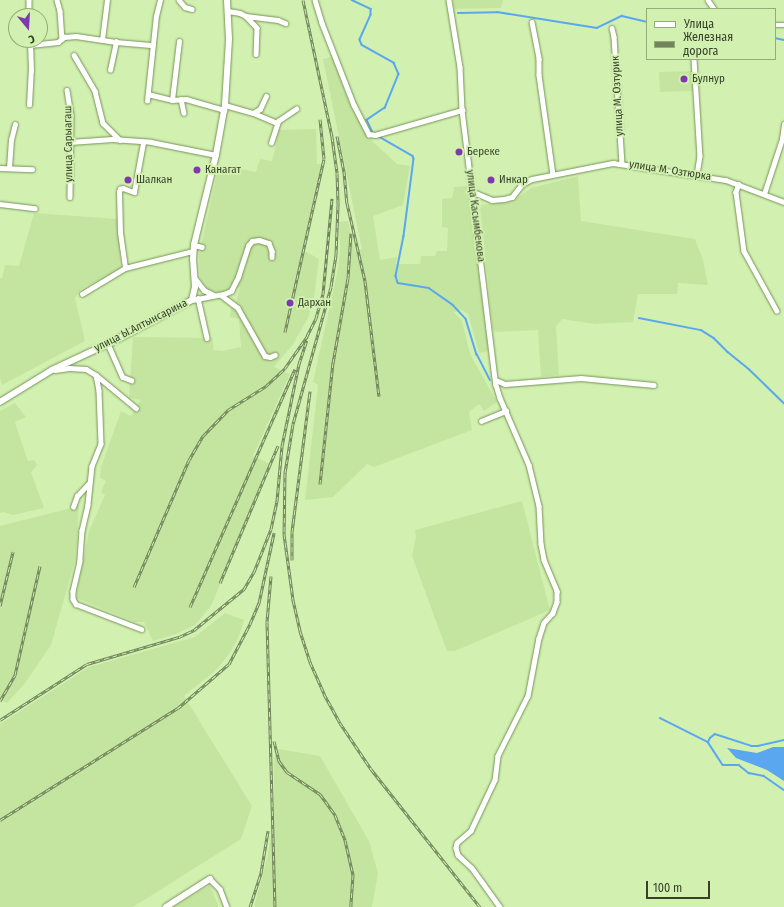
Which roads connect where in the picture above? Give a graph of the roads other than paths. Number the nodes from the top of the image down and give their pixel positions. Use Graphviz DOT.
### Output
graph roads {
  1 [pos="57,0"];
  2 [pos="107,0"];
  3 [pos="160,0"];
  4 [pos="179,0"];
  5 [pos="227,0"];
  6 [pos="315,0"];
  7 [pos="448,0"];
  8 [pos="192,9"];
  9 [pos="228,11"];
  10 [pos="246,16"];
  11 [pos="532,22"];
  12 [pos="285,23"];
  13 [pos="612,28"];
  14 [pos="62,39"];
  15 [pos="102,40"];
  16 [pos="48,42"];
  17 [pos="116,42"];
  18 [pos="180,42"];
  19 [pos="153,45"];
  20 [pos="30,48"];
  21 [pos="256,54"];
  22 [pos="74,55"];
  23 [pos="694,60"];
  24 [pos="110,70"];
  25 [pos="67,90"];
  26 [pos="148,94"];
  27 [pos="266,96"];
  28 [pos="181,98"];
  29 [pos="147,100"];
  30 [pos="172,100"];
  31 [pos="29,105"];
  32 [pos="225,107"];
  33 [pos="296,109"];
  34 [pos="462,110"];
  35 [pos="254,113"];
  36 [pos="184,114"];
  37 [pos="277,123"];
  38 [pos="15,124"];
  39 [pos="784,124"];
  40 [pos="120,140"];
  41 [pos="70,142"];
  42 [pos="143,143"];
  43 [pos="272,143"];
  44 [pos="216,155"];
  45 [pos="622,164"];
  46 [pos="0,168"];
  47 [pos="10,168"];
  48 [pos="32,169"];
  49 [pos="553,174"];
  50 [pos="696,175"];
  51 [pos="739,184"];
  52 [pos="472,191"];
  53 [pos="764,194"];
  54 [pos="70,197"];
  55 [pos="784,202"];
  56 [pos="0,204"];
  57 [pos="35,208"];
  58 [pos="202,247"];
  59 [pos="193,248"];
  60 [pos="272,256"];
  61 [pos="125,268"];
  62 [pos="195,278"];
  63 [pos="82,294"];
  64 [pos="219,295"];
  65 [pos="198,298"];
  66 [pos="192,300"];
  67 [pos="777,310"];
  68 [pos="207,338"];
  69 [pos="108,344"];
  70 [pos="275,355"];
  71 [pos="52,370"];
  72 [pos="96,375"];
  73 [pos="131,380"];
  74 [pos="496,382"];
  75 [pos="654,385"];
  76 [pos="0,402"];
  77 [pos="136,408"];
  78 [pos="506,411"];
  79 [pos="481,421"];
  80 [pos="89,483"];
  81 [pos="73,507"];
  82 [pos="141,630"];
  83 [pos="210,879"];
  84 [pos="166,907"];
  85 [pos="227,907"];
  86 [pos="500,907"];
  1 -- 14 [label="street"];
  2 -- 15 [label="street"];
  3 -- 19 [label="street"];
  4 -- 8 [label="street"];
  5 -- 9 [label="street, улица Ы.Алтынсарина"];
  6 -- 34 [label="street"];
  7 -- 34 [label="street, улица Касымбекова"];
  9 -- 10 [label="street"];
  9 -- 32 [label="street, улица Ы.Алтынсарина"];
  10 -- 12 [label="street"];
  10 -- 21 [label="street"];
  11 -- 49 [label="street"];
  13 -- 45 [label="street, улица М. Озтурик"];
  14 -- 15 [label="street"];
  14 -- 16 [label="street"];
  15 -- 17 [label="street"];
  17 -- 19 [label="street"];
  17 -- 24 [label="street"];
  18 -- 30 [label="street"];
  19 -- 26 [label="street"];
  20 -- 31 [label="street"];
  22 -- 40 [label="street"];
  23 -- 50 [label="street"];
  25 -- 41 [label="street, улица Сарыагаш"];
  26 -- 29 [label="street"];
  26 -- 30 [label="street"];
  27 -- 35 [label="street"];
  28 -- 30 [label="street"];
  28 -- 32 [label="street"];
  28 -- 36 [label="street"];
  32 -- 35 [label="street"];
  32 -- 44 [label="street, улица Ы.Алтынсарина"];
  33 -- 37 [label="street"];
  34 -- 52 [label="street, улица Касымбекова"];
  35 -- 37 [label="street"];
  37 -- 43 [label="street"];
  38 -- 47 [label="street"];
  39 -- 53 [label="street"];
  40 -- 41 [label="street"];
  40 -- 42 [label="street"];
  41 -- 54 [label="street, улица Сарыагаш"];
  42 -- 44 [label="street"];
  42 -- 61 [label="street"];
  44 -- 59 [label="street, улица Ы.Алтынсарина"];
  45 -- 49 [label="street, улица М. Озтюрка"];
  45 -- 50 [label="street, улица М. Озтюрка"];
  46 -- 47 [label="street"];
  47 -- 48 [label="street"];
  49 -- 52 [label="street, улица М. Озтюрка"];
  50 -- 51 [label="street, улица М. Озтюрка"];
  51 -- 53 [label="street, улица М. Озтюрка"];
  51 -- 67 [label="street"];
  52 -- 74 [label="street, улица Касымбекова"];
  53 -- 55 [label="street, улица М. Озтюрка"];
  56 -- 57 [label="street"];
  58 -- 59 [label="street"];
  59 -- 61 [label="street"];
  59 -- 62 [label="street, улица Ы.Алтынсарина"];
  60 -- 64 [label="street"];
  61 -- 63 [label="street"];
  62 -- 64 [label="street"];
  62 -- 66 [label="street, улица Ы.Алтынсарина"];
  64 -- 65 [label="street"];
  64 -- 70 [label="street"];
  65 -- 66 [label="street"];
  65 -- 68 [label="street"];
  66 -- 69 [label="street, улица Ы.Алтынсарина"];
  69 -- 71 [label="street, улица Ы.Алтынсарина"];
  69 -- 73 [label="street"];
  71 -- 72 [label="street"];
  71 -- 76 [label="street, улица Ы.Алтынсарина"];
  72 -- 77 [label="street"];
  72 -- 80 [label="street"];
  74 -- 75 [label="street"];
  74 -- 78 [label="street, улица Касымбекова"];
  78 -- 79 [label="street"];
  78 -- 86 [label="street, улица Касымбекова"];
  80 -- 81 [label="street"];
  80 -- 82 [label="street"];
  83 -- 84 [label="street"];
  83 -- 85 [label="street"];
}
